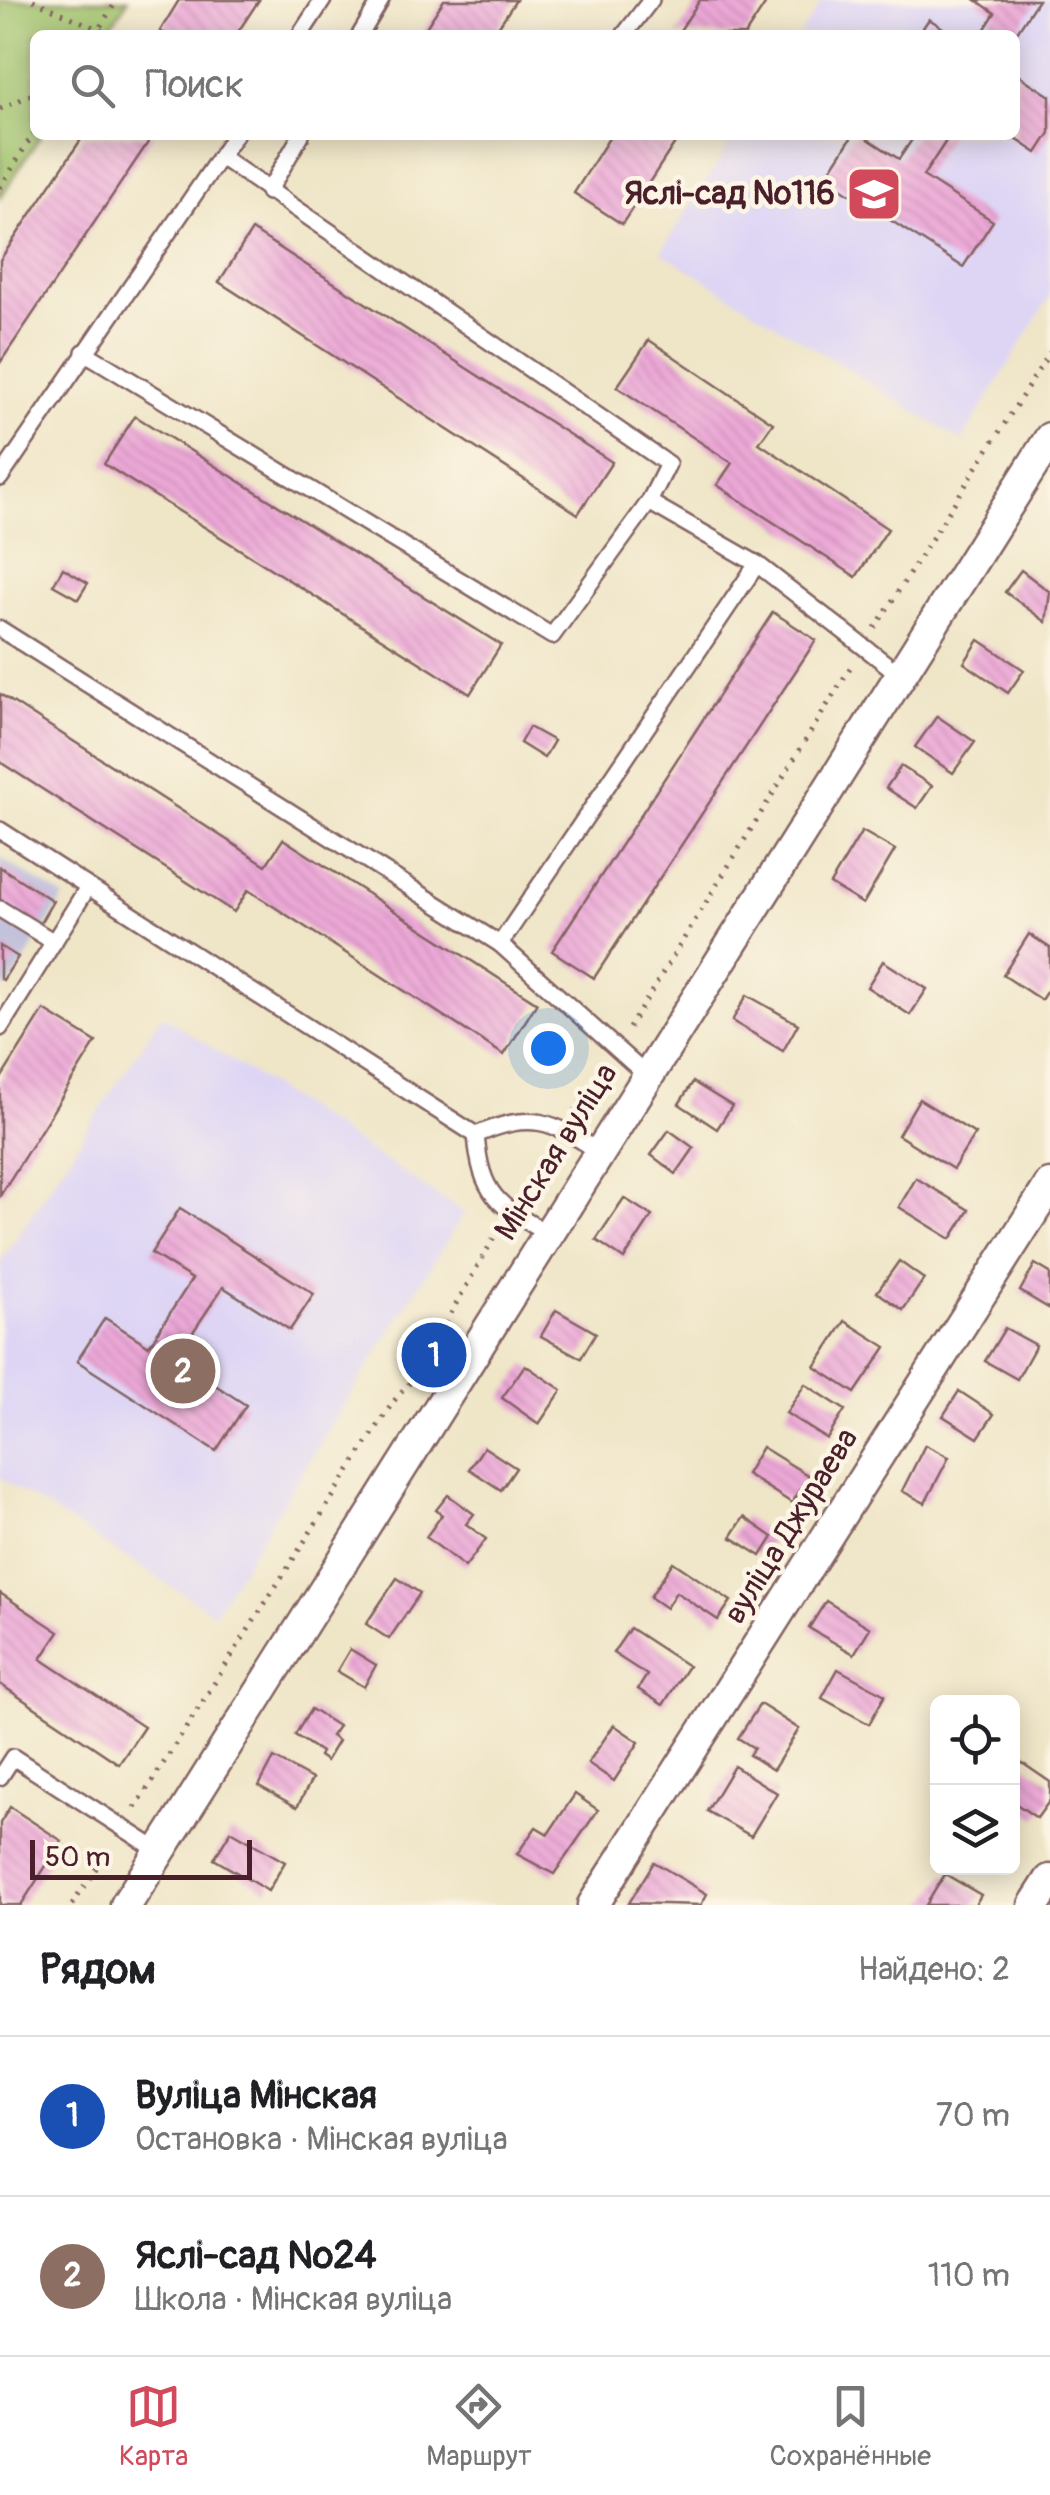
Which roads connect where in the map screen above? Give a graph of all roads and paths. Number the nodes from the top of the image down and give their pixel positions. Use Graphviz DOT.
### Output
graph roads {
  1 [pos="33,0"];
  2 [pos="117,0"];
  3 [pos="322,0"];
  4 [pos="381,0"];
  5 [pos="651,0"];
  6 [pos="93,30"];
  7 [pos="98,30"];
  8 [pos="303,30"];
  9 [pos="363,30"];
  10 [pos="628,30"];
  11 [pos="30,94"];
  12 [pos="0,109"];
  13 [pos="30,139"];
  14 [pos="232,140"];
  15 [pos="298,140"];
  16 [pos="221,157"];
  17 [pos="0,188"];
  18 [pos="268,192"];
  19 [pos="84,352"];
  20 [pos="1050,438"];
  21 [pos="0,478"];
  22 [pos="649,502"];
  23 [pos="757,564"];
  24 [pos="0,628"];
  25 [pos="900,674"];
  26 [pos="0,830"];
  27 [pos="88,886"];
  28 [pos="0,909"];
  29 [pos="54,942"];
  30 [pos="500,944"];
  31 [pos="6,1005"];
  32 [pos="0,1028"];
  33 [pos="646,1075"];
  34 [pos="476,1135"];
  35 [pos="599,1152"];
  36 [pos="1050,1185"];
  37 [pos="547,1233"];
  38 [pos="0,1746"];
  39 [pos="13,1758"];
  40 [pos="0,1777"];
  41 [pos="159,1851"];
  42 [pos="1050,1880"];
  43 [pos="126,1905"];
  44 [pos="593,1905"];
  45 [pos="1034,1905"];
  1 -- 6 [label="path"];
  2 -- 7 [label="path"];
  3 -- 8 [label="lane"];
  4 -- 9 [label="lane"];
  5 -- 10 [label="lane"];
  11 -- 12 [label="path"];
  13 -- 17 [label="path"];
  14 -- 16 [label="lane"];
  15 -- 18 [label="lane"];
  16 -- 18 [label="lane"];
  16 -- 19 [label="lane"];
  18 -- 22 [label="lane"];
  19 -- 21 [label="lane"];
  19 -- 22 [label="lane"];
  20 -- 25 [label="street, Мінская вуліца"];
  22 -- 23 [label="lane"];
  23 -- 25 [label="lane"];
  23 -- 30 [label="lane"];
  24 -- 30 [label="lane"];
  25 -- 33 [label="street, Мінская вуліца"];
  26 -- 27 [label="lane"];
  27 -- 29 [label="lane"];
  27 -- 34 [label="lane"];
  28 -- 29 [label="lane"];
  29 -- 31 [label="lane"];
  30 -- 33 [label="lane"];
  31 -- 32 [label="lane"];
  33 -- 35 [label="street, Мінская вуліца"];
  34 -- 35 [label="lane"];
  34 -- 37 [label="lane"];
  35 -- 37 [label="street, Мінская вуліца"];
  36 -- 44 [label="street, вуліца Джураева"];
  37 -- 41 [label="street, Мінская вуліца"];
  38 -- 39 [label="lane"];
  39 -- 40 [label="lane"];
  39 -- 41 [label="lane"];
  41 -- 43 [label="street, Мінская вуліца"];
  42 -- 45 [label="street"];
}
